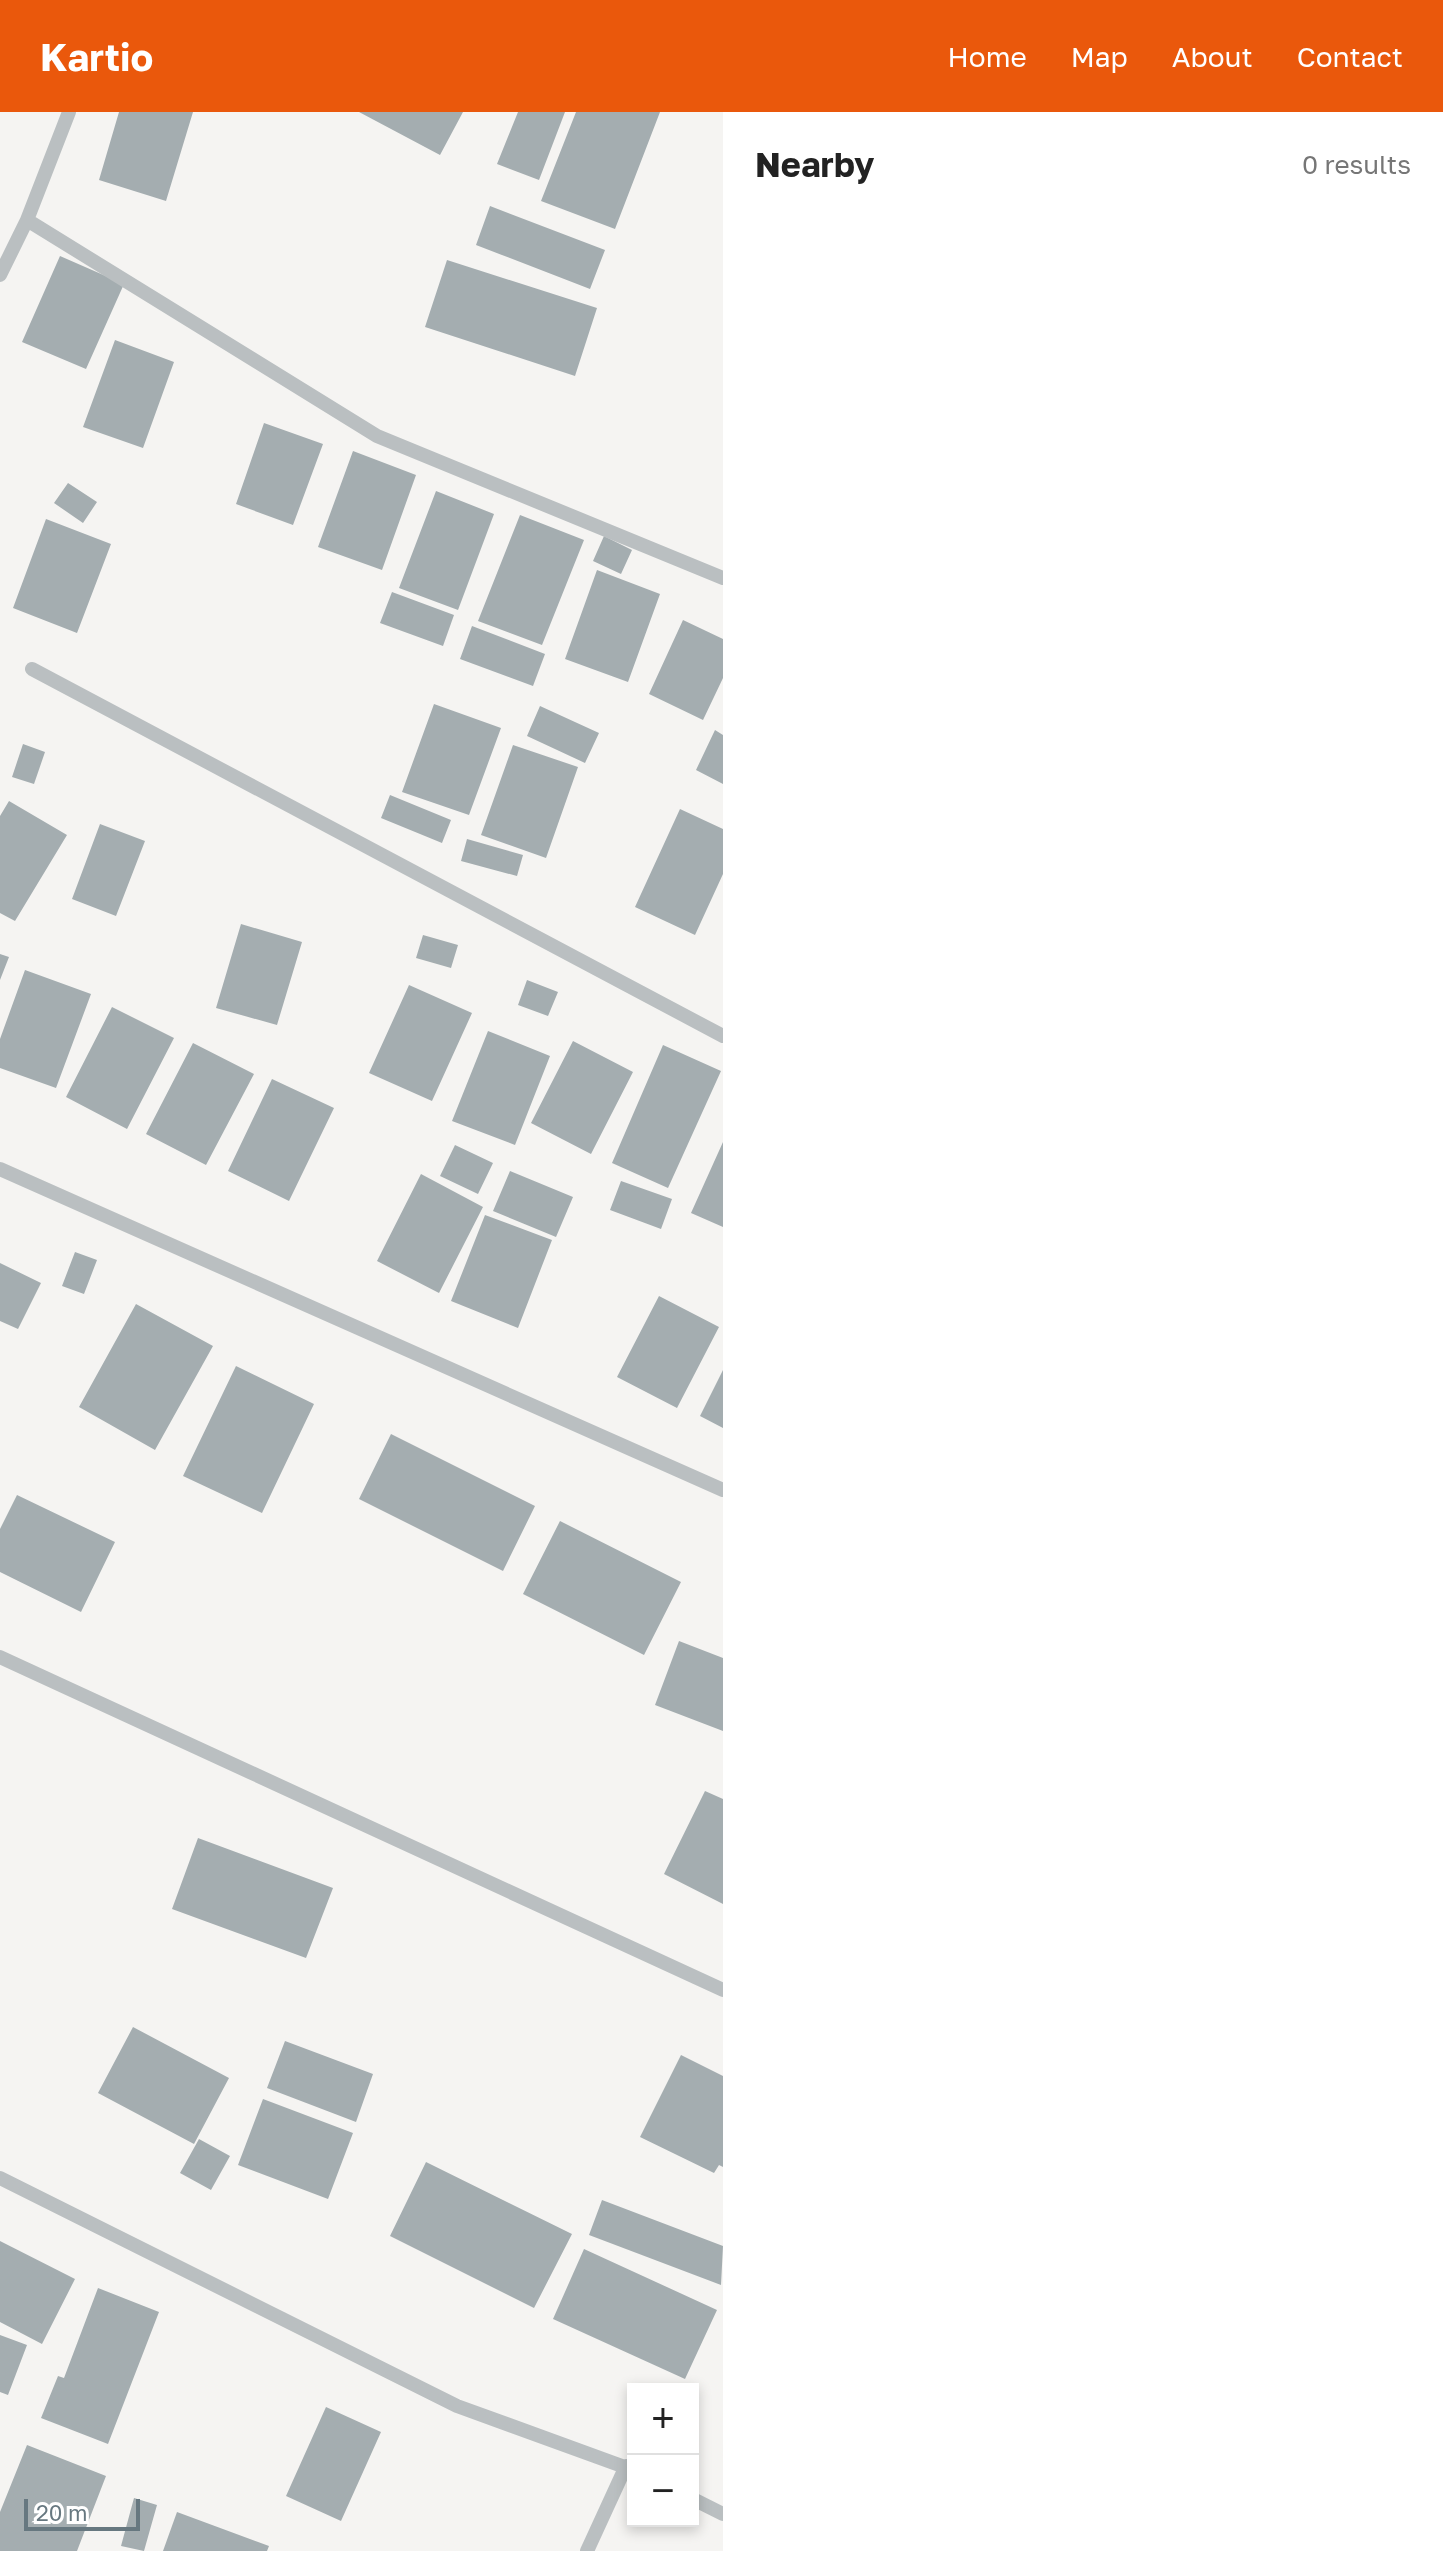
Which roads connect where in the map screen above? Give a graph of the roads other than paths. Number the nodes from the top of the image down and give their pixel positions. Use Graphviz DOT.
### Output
graph roads {
  1 [pos="69,112"];
  2 [pos="27,220"];
  3 [pos="0,275"];
  4 [pos="723,578"];
  5 [pos="32,669"];
  6 [pos="723,1036"];
  7 [pos="0,1169"];
  8 [pos="723,1490"];
  9 [pos="0,1657"];
  10 [pos="723,1990"];
  11 [pos="0,2178"];
  12 [pos="627,2467"];
  13 [pos="627,2474"];
  14 [pos="699,2502"];
  15 [pos="723,2514"];
  16 [pos="587,2551"];
  1 -- 2 [label="street"];
  2 -- 3 [label="street"];
  2 -- 4 [label="street"];
  5 -- 6 [label="street"];
  7 -- 8 [label="street"];
  9 -- 10 [label="street"];
  11 -- 12 [label="street"];
  13 -- 16 [label="street"];
  14 -- 15 [label="street"];
}
